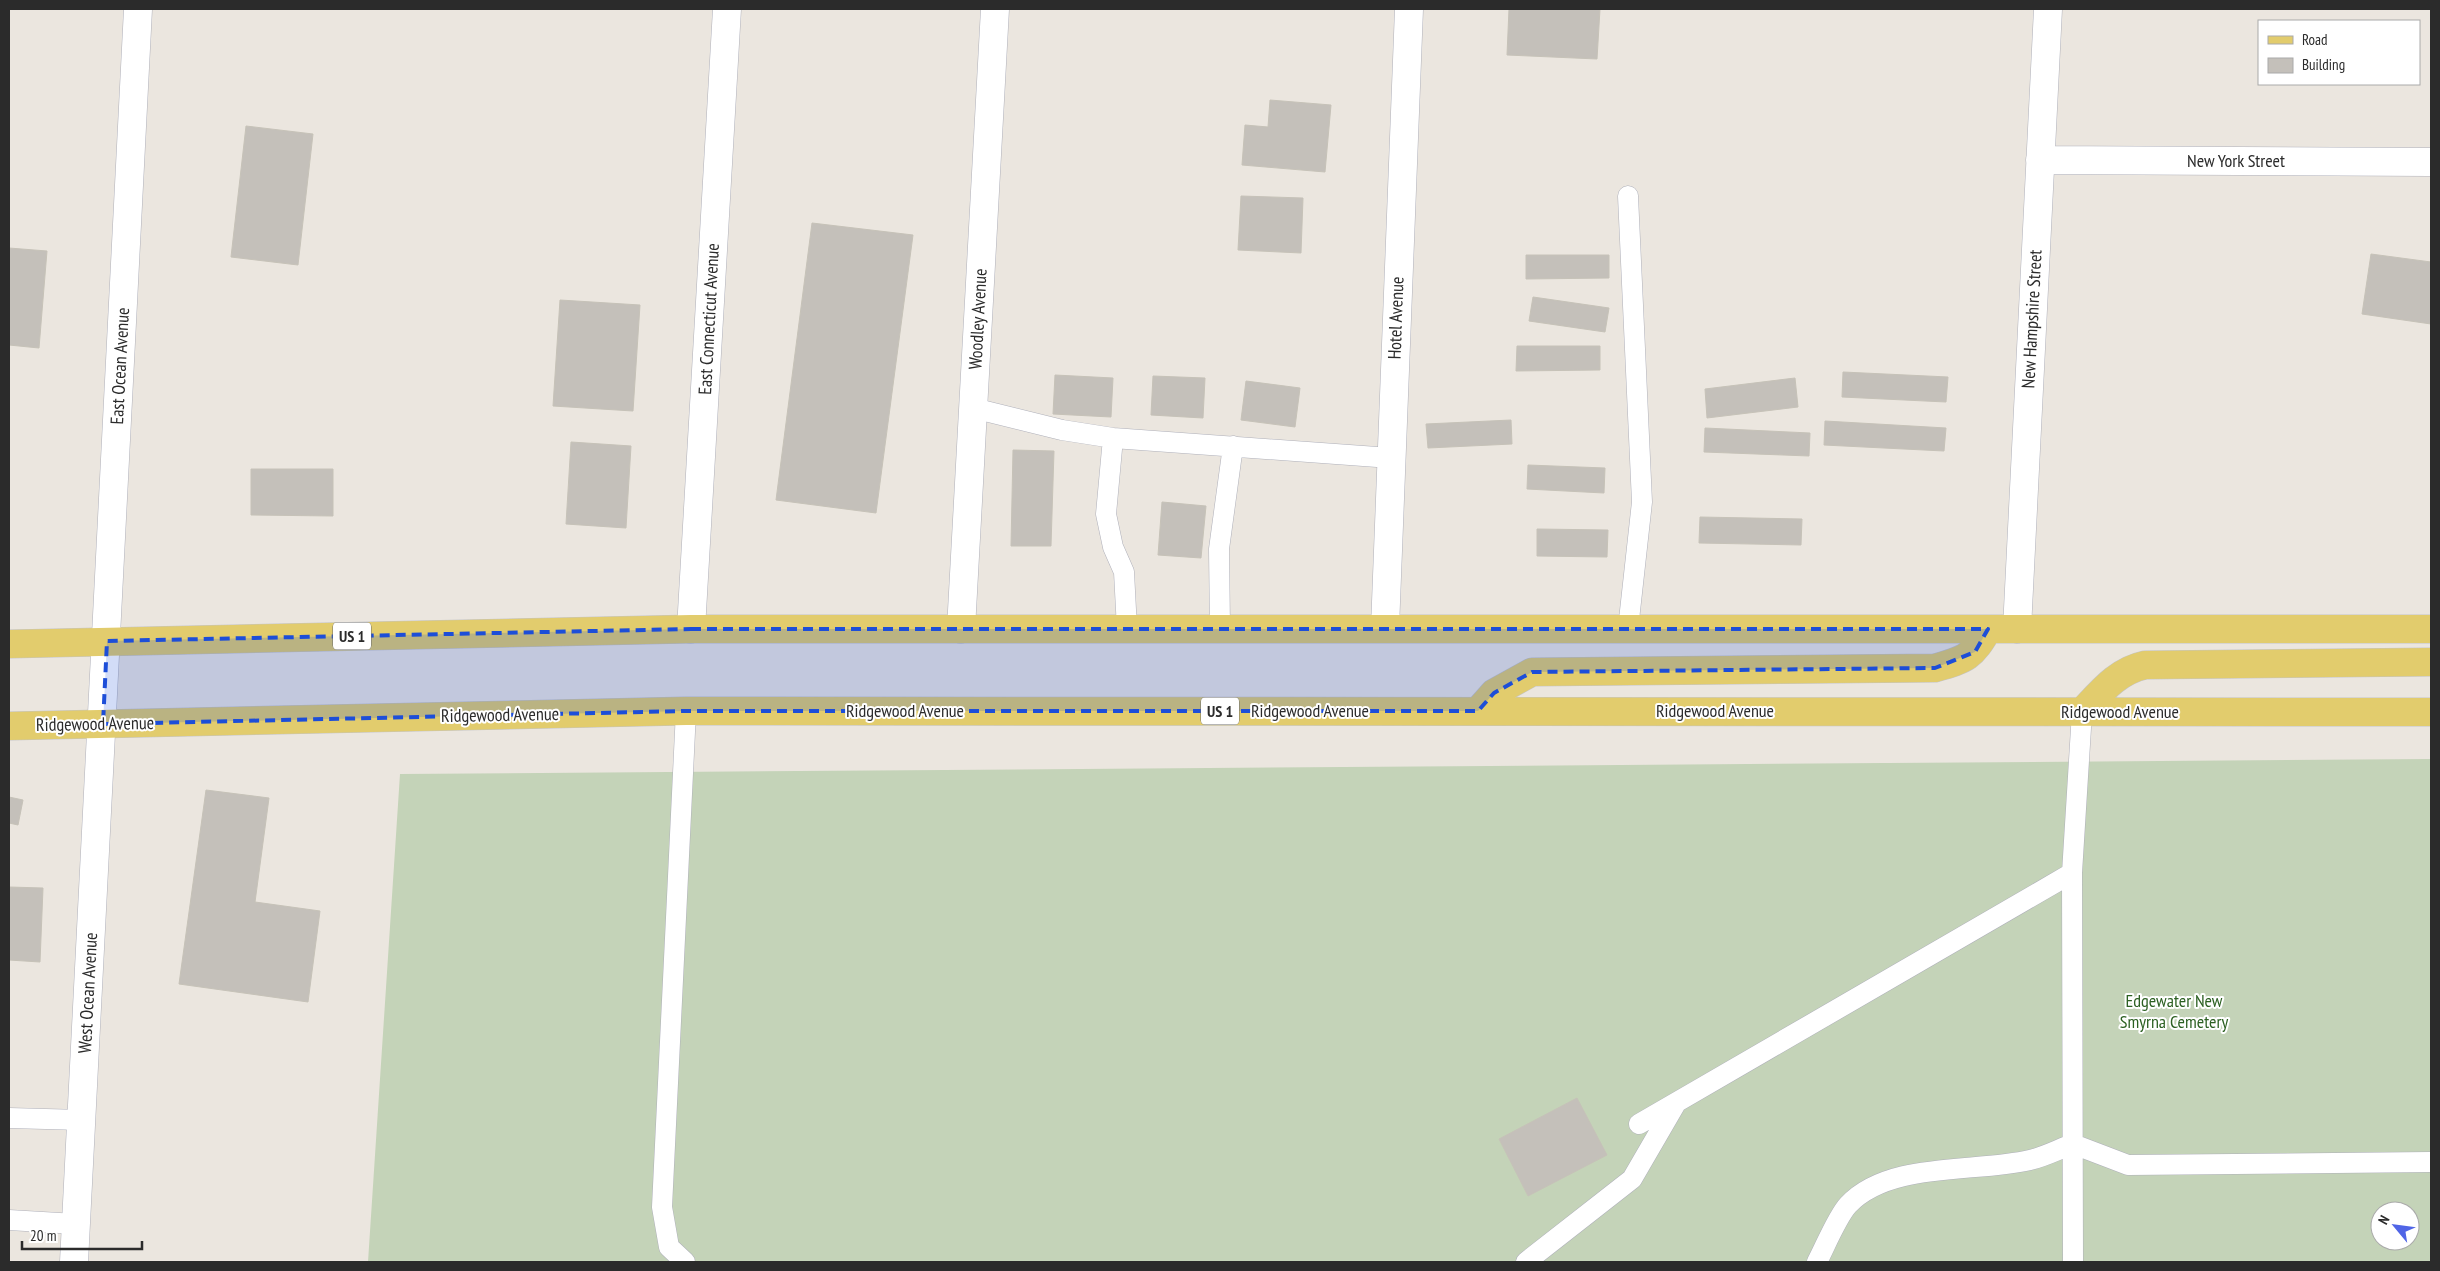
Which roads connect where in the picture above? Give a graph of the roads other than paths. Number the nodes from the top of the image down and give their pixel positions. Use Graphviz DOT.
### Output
graph roads {
  1 [pos="138,9"];
  2 [pos="727,9"];
  3 [pos="995,9"];
  4 [pos="1409,9"];
  5 [pos="2048,9"];
  6 [pos="2040,160"];
  7 [pos="2431,162"];
  8 [pos="1628,196"];
  9 [pos="973,408"];
  10 [pos="1113,438"];
  11 [pos="1233,446"];
  12 [pos="1390,458"];
  13 [pos="1220,628"];
  14 [pos="1386,628"];
  15 [pos="1628,628"];
  16 [pos="691,629"];
  17 [pos="962,629"];
  18 [pos="1127,629"];
  19 [pos="1988,629"];
  20 [pos="2018,629"];
  21 [pos="2431,629"];
  22 [pos="107,642"];
  23 [pos="9,644"];
  24 [pos="2431,662"];
  25 [pos="686,711"];
  26 [pos="1478,711"];
  27 [pos="2082,712"];
  28 [pos="2431,712"];
  29 [pos="103,724"];
  30 [pos="9,726"];
  31 [pos="2072,873"];
  32 [pos="1676,1104"];
  33 [pos="9,1118"];
  34 [pos="82,1120"];
  35 [pos="1640,1124"];
  36 [pos="2073,1144"];
  37 [pos="2431,1162"];
  38 [pos="9,1220"];
  39 [pos="76,1224"];
  40 [pos="74,1262"];
  41 [pos="684,1262"];
  42 [pos="1526,1262"];
  43 [pos="1817,1262"];
  44 [pos="2073,1262"];
  1 -- 22 [label="street, East Ocean Avenue"];
  2 -- 16 [label="street, East Connecticut Avenue"];
  3 -- 9 [label="street, Woodley Avenue"];
  4 -- 12 [label="street, Hotel Avenue"];
  5 -- 6 [label="street, New Hampshire Street"];
  6 -- 7 [label="street, New York Street"];
  6 -- 20 [label="street, New Hampshire Street"];
  8 -- 15 [label="lane"];
  9 -- 10 [label="lane"];
  9 -- 17 [label="street, Woodley Avenue"];
  10 -- 11 [label="lane"];
  10 -- 18 [label="lane"];
  11 -- 12 [label="lane"];
  11 -- 13 [label="lane"];
  12 -- 14 [label="street, Hotel Avenue"];
  13 -- 14 [label="main road, US 1"];
  13 -- 18 [label="main road, US 1"];
  14 -- 15 [label="main road, US 1"];
  15 -- 19 [label="main road, US 1"];
  16 -- 17 [label="main road, US 1"];
  16 -- 22 [label="main road, US 1"];
  17 -- 18 [label="main road, US 1"];
  19 -- 20 [label="main road, US 1"];
  19 -- 26 [label="main road"];
  20 -- 21 [label="main road, US 1"];
  22 -- 23 [label="main road, US 1"];
  22 -- 29 [label="street, East Ocean Avenue"];
  24 -- 27 [label="main road"];
  25 -- 26 [label="main road, Ridgewood Avenue / US 1"];
  25 -- 29 [label="main road, Ridgewood Avenue / US 1"];
  25 -- 41 [label="lane"];
  26 -- 27 [label="main road, Ridgewood Avenue / US 1"];
  27 -- 28 [label="main road, Ridgewood Avenue / US 1"];
  27 -- 31 [label="lane"];
  29 -- 30 [label="main road, Ridgewood Avenue / US 1"];
  29 -- 34 [label="street, West Ocean Avenue"];
  31 -- 32 [label="lane"];
  31 -- 36 [label="lane"];
  32 -- 35 [label="lane"];
  32 -- 42 [label="lane"];
  33 -- 34 [label="lane"];
  34 -- 39 [label="street, West Ocean Avenue"];
  36 -- 37 [label="lane"];
  36 -- 43 [label="lane"];
  36 -- 44 [label="lane"];
  38 -- 39 [label="lane"];
  39 -- 40 [label="street, West Ocean Avenue"];
}
